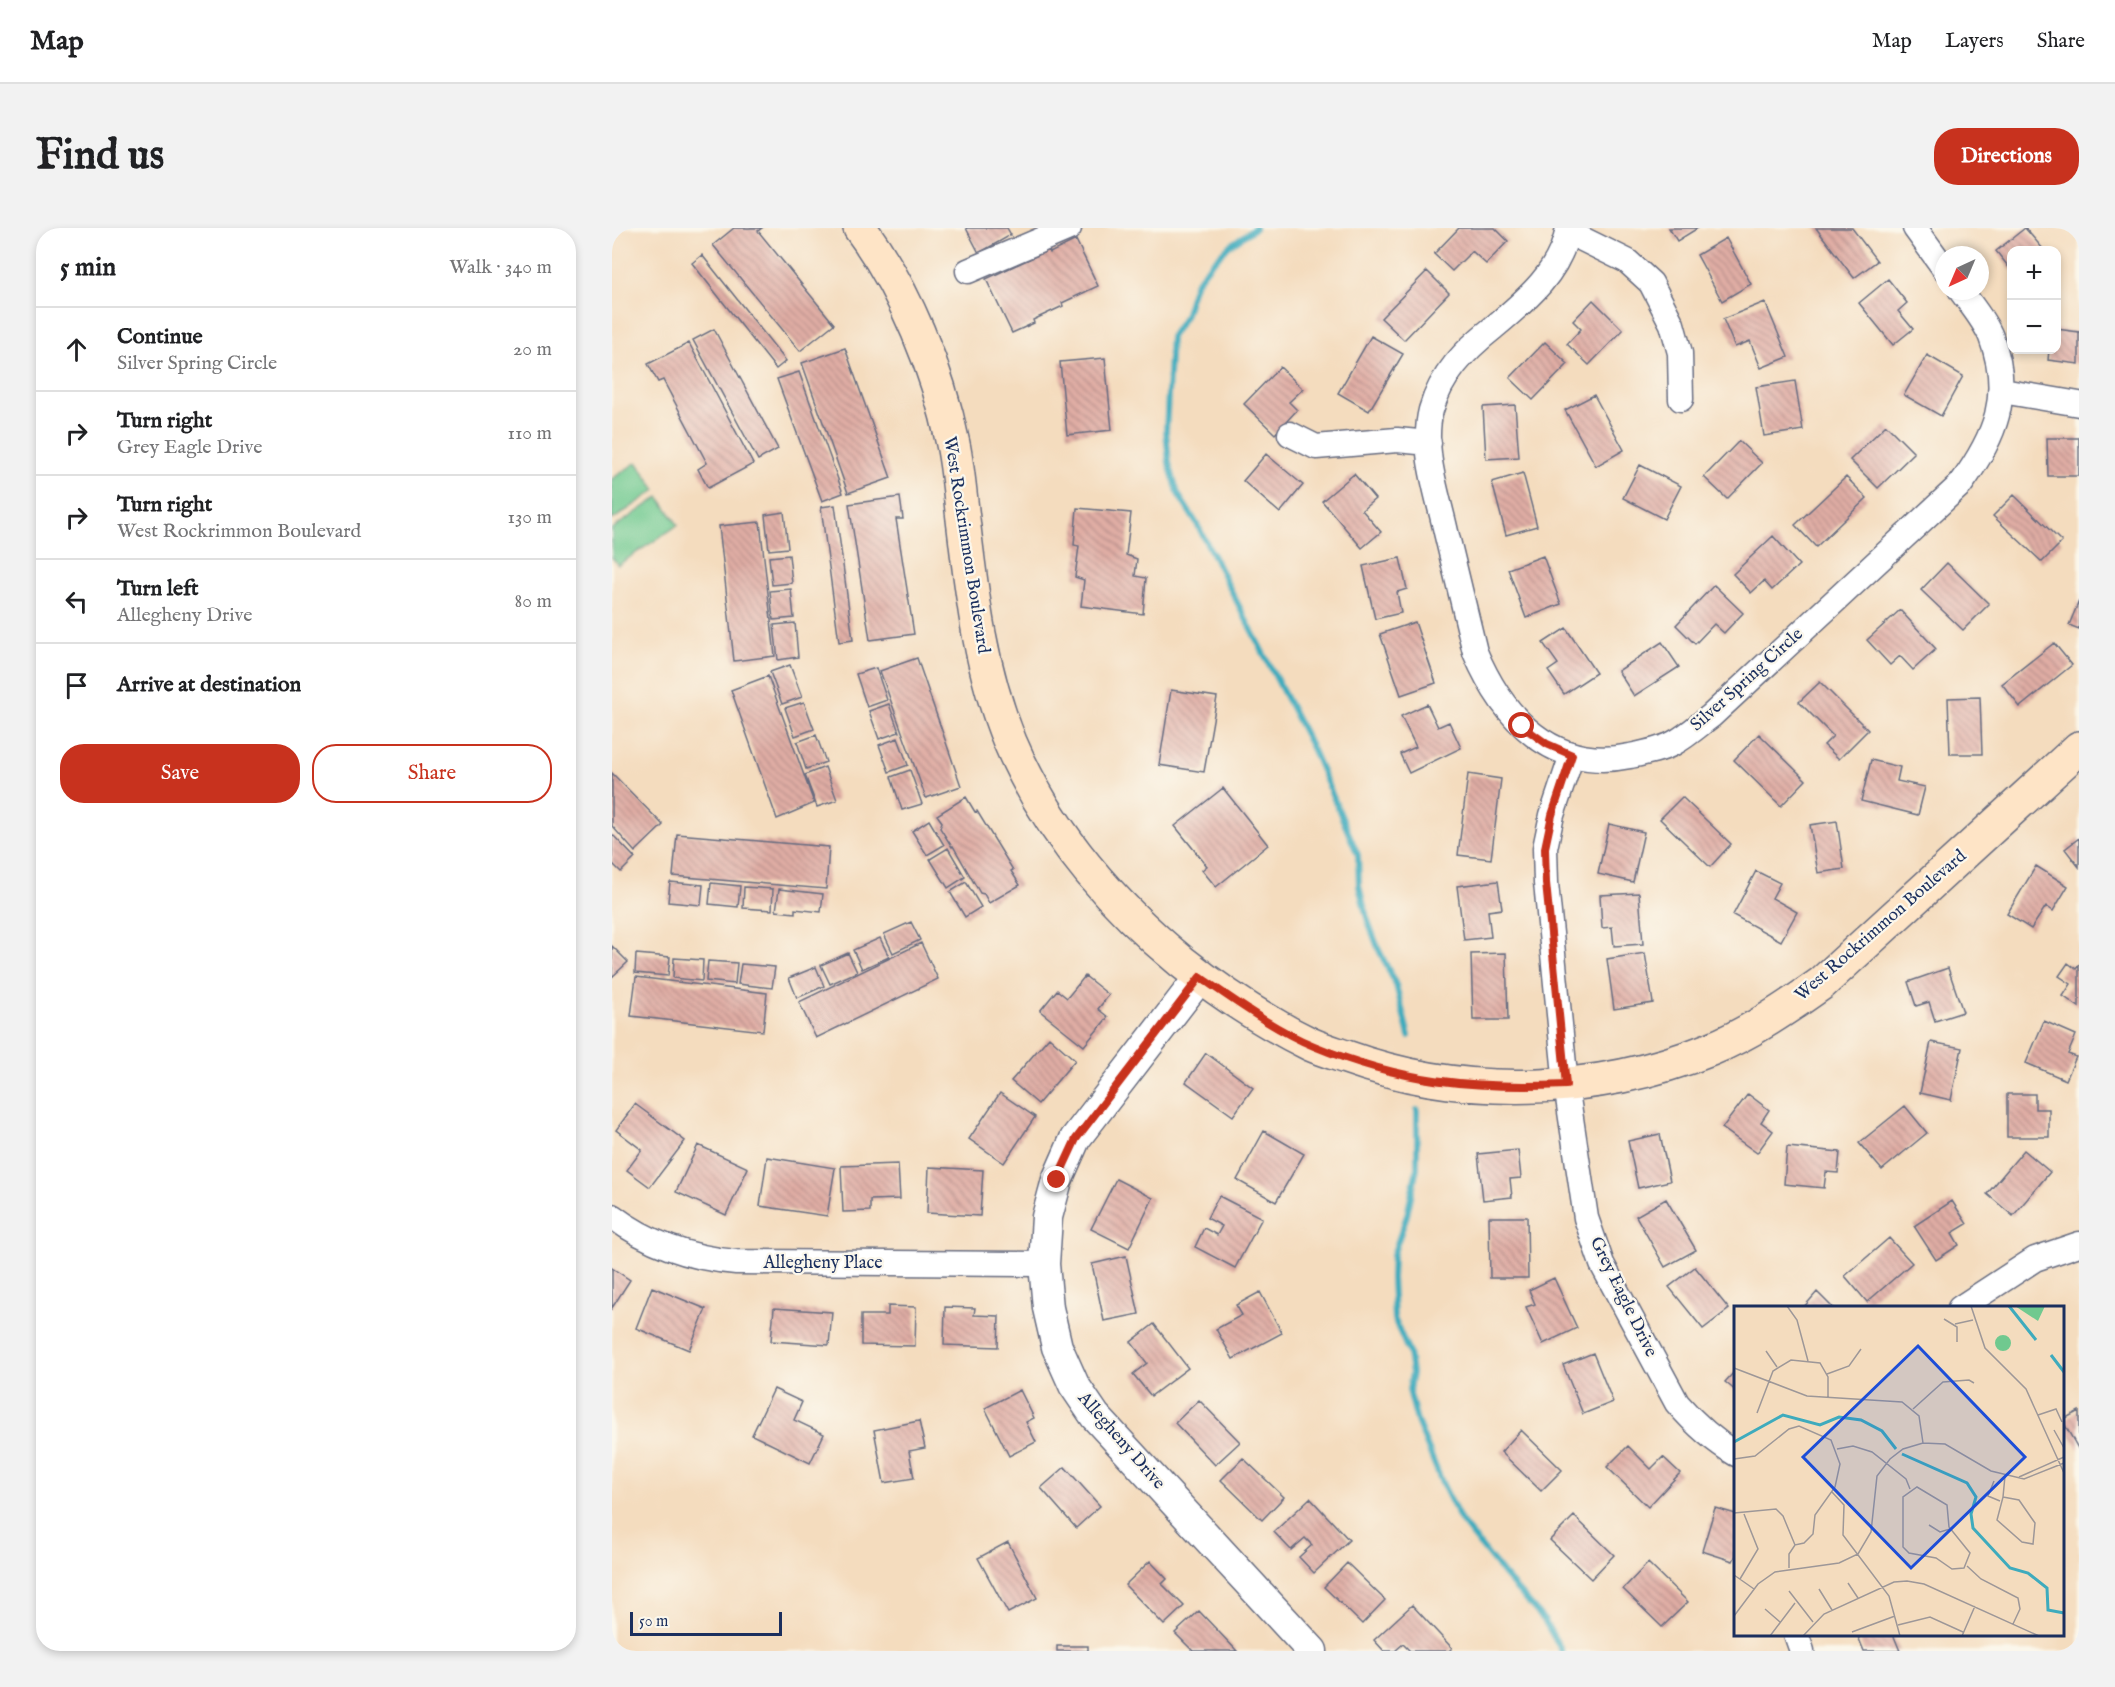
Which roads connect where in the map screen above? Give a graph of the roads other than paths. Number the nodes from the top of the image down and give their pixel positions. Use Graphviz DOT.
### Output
graph roads {
  1 [pos="1069,228"];
  2 [pos="1915,228"];
  3 [pos="865,230"];
  4 [pos="1568,230"];
  5 [pos="1935,256"];
  6 [pos="969,271"];
  7 [pos="1967,300"];
  8 [pos="2002,391"];
  9 [pos="1681,399"];
  10 [pos="2079,404"];
  11 [pos="1290,434"];
  12 [pos="1429,443"];
  13 [pos="2079,748"];
  14 [pos="1572,755"];
  15 [pos="1200,977"];
  16 [pos="1566,1085"];
  17 [pos="612,1216"];
  18 [pos="2079,1244"];
  19 [pos="1044,1264"];
  20 [pos="1963,1306"];
  21 [pos="1734,1453"];
  22 [pos="1796,1636"];
  23 [pos="1312,1651"];
  24 [pos="1802,1651"];
  1 -- 6 [label="street"];
  2 -- 5 [label="street"];
  3 -- 15 [label="main road, West Rockrimmon Boulevard"];
  4 -- 9 [label="street"];
  4 -- 12 [label="street, Silver Spring Circle"];
  7 -- 8 [label="street, Silver Spring Circle"];
  8 -- 10 [label="street"];
  8 -- 14 [label="street, Silver Spring Circle"];
  11 -- 12 [label="street"];
  12 -- 14 [label="street, Silver Spring Circle"];
  13 -- 16 [label="main road, West Rockrimmon Boulevard"];
  14 -- 16 [label="street, Grey Eagle Drive"];
  15 -- 16 [label="main road, West Rockrimmon Boulevard"];
  15 -- 19 [label="street, Allegheny Drive"];
  16 -- 21 [label="street, Grey Eagle Drive"];
  17 -- 19 [label="street, Allegheny Place"];
  18 -- 20 [label="street"];
  19 -- 23 [label="street, Allegheny Drive"];
  22 -- 24 [label="street"];
}
